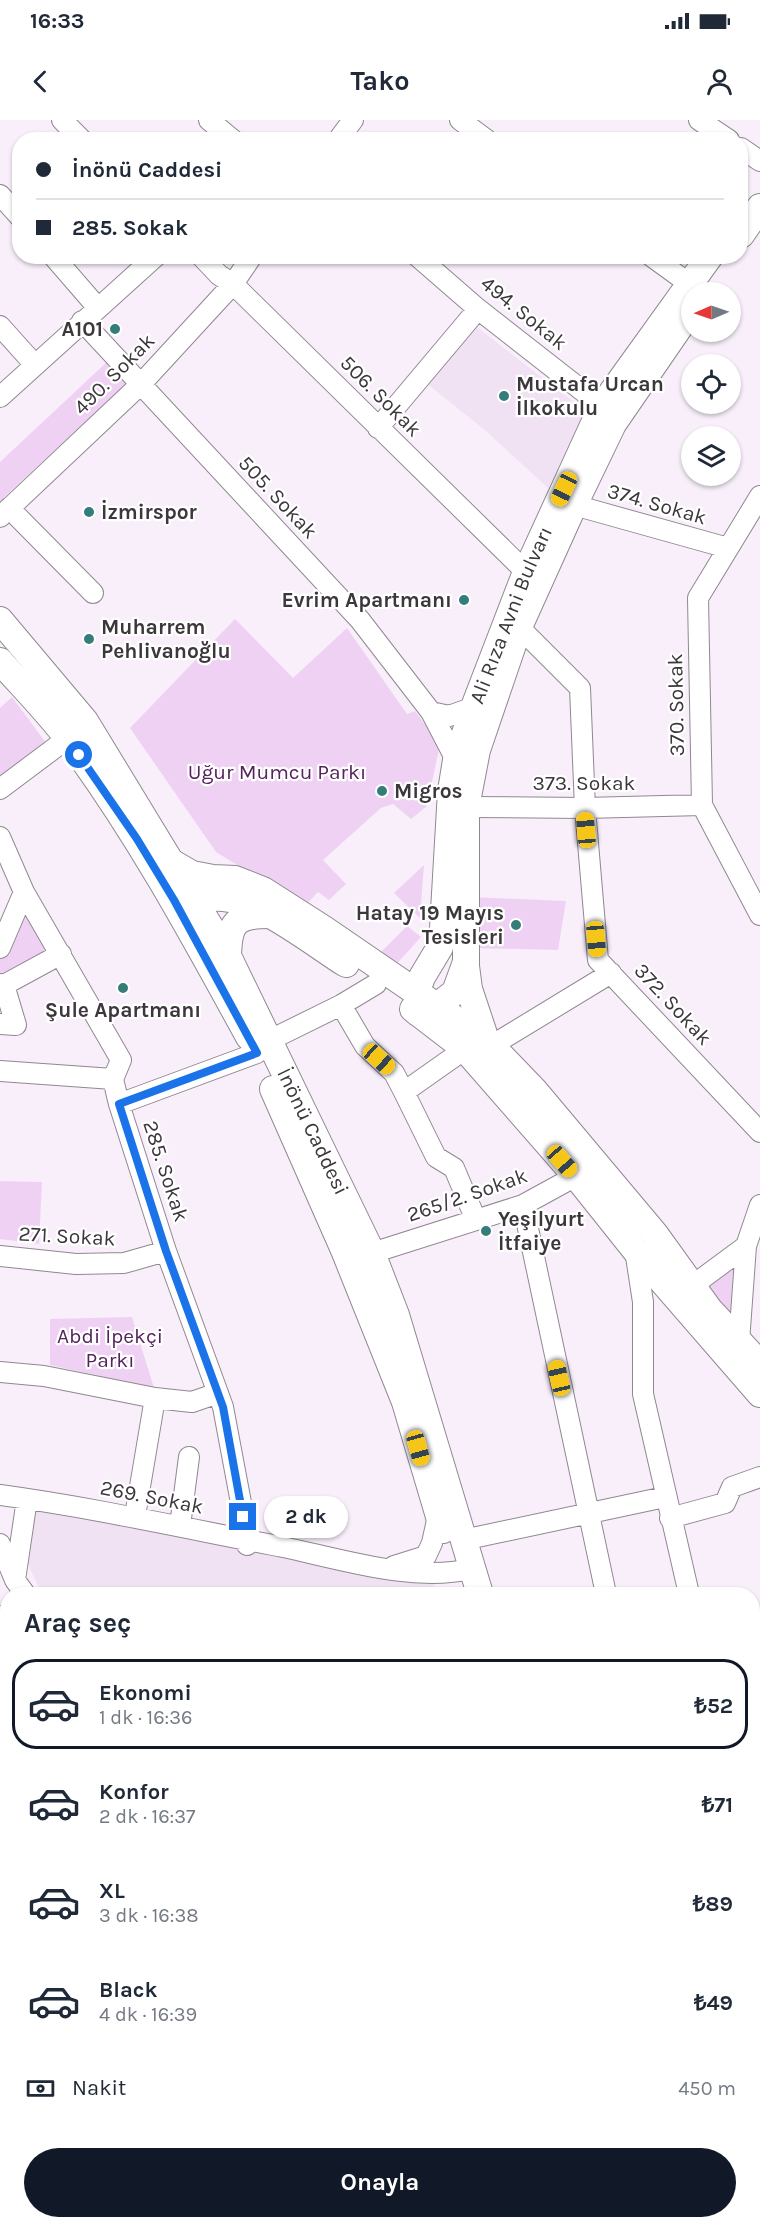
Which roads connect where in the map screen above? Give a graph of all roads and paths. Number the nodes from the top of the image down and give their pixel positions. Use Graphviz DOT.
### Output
graph roads {
  1 [pos="62,120"];
  2 [pos="209,120"];
  3 [pos="459,120"];
  4 [pos="699,120"];
  5 [pos="74,132"];
  6 [pos="223,132"];
  7 [pos="476,132"];
  8 [pos="717,132"];
  9 [pos="760,186"];
  10 [pos="0,195"];
  11 [pos="748,203"];
  12 [pos="760,207"];
  13 [pos="12,209"];
  14 [pos="748,225"];
  15 [pos="60,264"];
  16 [pos="147,264"];
  17 [pos="209,264"];
  18 [pos="247,264"];
  19 [pos="426,264"];
  20 [pos="660,264"];
  21 [pos="707,264"];
  22 [pos="720,264"];
  23 [pos="700,282"];
  24 [pos="706,282"];
  25 [pos="681,283"];
  26 [pos="233,284"];
  27 [pos="98,308"];
  28 [pos="478,309"];
  29 [pos="681,312"];
  30 [pos="681,317"];
  31 [pos="82,321"];
  32 [pos="0,326"];
  33 [pos="35,365"];
  34 [pos="141,384"];
  35 [pos="0,397"];
  36 [pos="602,406"];
  37 [pos="378,428"];
  38 [pos="760,496"];
  39 [pos="574,505"];
  40 [pos="4,513"];
  41 [pos="728,548"];
  42 [pos="526,572"];
  43 [pos="93,593"];
  44 [pos="0,620"];
  45 [pos="519,627"];
  46 [pos="0,660"];
  47 [pos="474,707"];
  48 [pos="431,712"];
  49 [pos="68,738"];
  50 [pos="456,760"];
  51 [pos="0,789"];
  52 [pos="702,805"];
  53 [pos="466,807"];
  54 [pos="585,808"];
  55 [pos="2,845"];
  56 [pos="173,863"];
  57 [pos="213,878"];
  58 [pos="24,892"];
  59 [pos="186,896"];
  60 [pos="269,915"];
  61 [pos="760,915"];
  62 [pos="0,948"];
  63 [pos="61,954"];
  64 [pos="228,956"];
  65 [pos="466,962"];
  66 [pos="611,973"];
  67 [pos="2,985"];
  68 [pos="411,992"];
  69 [pos="341,1005"];
  70 [pos="0,1024"];
  71 [pos="481,1045"];
  72 [pos="262,1047"];
  73 [pos="0,1071"];
  74 [pos="113,1079"];
  75 [pos="404,1092"];
  76 [pos="119,1104"];
  77 [pos="760,1132"];
  78 [pos="576,1176"];
  79 [pos="523,1205"];
  80 [pos="760,1205"];
  81 [pos="476,1220"];
  82 [pos="746,1246"];
  83 [pos="635,1250"];
  84 [pos="166,1251"];
  85 [pos="372,1253"];
  86 [pos="0,1256"];
  87 [pos="692,1286"];
  88 [pos="739,1342"];
  89 [pos="760,1364"];
  90 [pos="0,1372"];
  91 [pos="218,1393"];
  92 [pos="760,1394"];
  93 [pos="155,1398"];
  94 [pos="189,1457"];
  95 [pos="760,1477"];
  96 [pos="0,1495"];
  97 [pos="665,1497"];
  98 [pos="27,1499"];
  99 [pos="588,1513"];
  100 [pos="135,1516"];
  101 [pos="438,1516"];
  102 [pos="670,1518"];
  103 [pos="180,1526"];
  104 [pos="463,1540"];
  105 [pos="247,1543"];
  106 [pos="0,1544"];
  107 [pos="388,1568"];
  108 [pos="463,1579"];
  109 [pos="20,1587"];
  110 [pos="604,1587"];
  111 [pos="687,1587"];
  1 -- 5 [label="street"];
  2 -- 6 [label="street"];
  3 -- 7 [label="street"];
  4 -- 8 [label="street"];
  9 -- 11 [label="main road"];
  10 -- 13 [label="street"];
  12 -- 14 [label="main road"];
  15 -- 27 [label="street"];
  16 -- 27 [label="street"];
  17 -- 26 [label="street, 506. Sokak"];
  18 -- 26 [label="street, 490. Sokak"];
  19 -- 28 [label="street, 494. Sokak"];
  20 -- 25 [label="street"];
  21 -- 23 [label="main road, Ali Rıza Avni Bulvarı"];
  22 -- 24 [label="main road, Ali Rıza Avni Bulvarı"];
  26 -- 34 [label="street, 490. Sokak"];
  26 -- 37 [label="street, 506. Sokak"];
  27 -- 31 [label="street"];
  28 -- 36 [label="street, 494. Sokak"];
  28 -- 37 [label="street"];
  29 -- 36 [label="main road, Ali Rıza Avni Bulvarı"];
  30 -- 39 [label="main road, Ali Rıza Avni Bulvarı"];
  31 -- 33 [label="street"];
  31 -- 34 [label="street, 505. Sokak"];
  32 -- 33 [label="street"];
  33 -- 35 [label="street"];
  34 -- 40 [label="street, 490. Sokak"];
  34 -- 48 [label="street, 505. Sokak"];
  36 -- 42 [label="main road, Ali Rıza Avni Bulvarı"];
  37 -- 42 [label="street, 506. Sokak"];
  38 -- 41 [label="street, 370. Sokak"];
  39 -- 41 [label="street, 374. Sokak"];
  39 -- 45 [label="main road, Ali Rıza Avni Bulvarı"];
  40 -- 43 [label="street"];
  41 -- 52 [label="street, 370. Sokak"];
  42 -- 47 [label="main road, Ali Rıza Avni Bulvarı"];
  44 -- 56 [label="main road, İnönü Caddesi"];
  45 -- 53 [label="main road, Ali Rıza Avni Bulvarı"];
  45 -- 54 [label="street, 372. Sokak"];
  46 -- 49 [label="main road, İnönü Caddesi"];
  47 -- 48 [label="street"];
  47 -- 50 [label="main road, Ali Rıza Avni Bulvarı"];
  48 -- 50 [label="street, 505. Sokak"];
  49 -- 51 [label="street"];
  49 -- 59 [label="main road, İnönü Caddesi"];
  50 -- 68 [label="main road, Ali Rıza Avni Bulvarı"];
  52 -- 54 [label="street, 373. Sokak"];
  52 -- 61 [label="street, 370. Sokak"];
  53 -- 54 [label="street, 373. Sokak"];
  53 -- 65 [label="main road, Ali Rıza Avni Bulvarı"];
  54 -- 66 [label="street, 372. Sokak"];
  55 -- 58 [label="street, 285. Sokak"];
  56 -- 57 [label="main road"];
  56 -- 59 [label="main road, İnönü Caddesi"];
  57 -- 59 [label="main road"];
  57 -- 68 [label="main road"];
  58 -- 62 [label="street"];
  58 -- 63 [label="street, 285. Sokak"];
  59 -- 60 [label="main road"];
  59 -- 64 [label="main road, İnönü Caddesi"];
  59 -- 72 [label="main road, İnönü Caddesi"];
  60 -- 64 [label="main road"];
  60 -- 68 [label="main road"];
  63 -- 67 [label="street"];
  63 -- 74 [label="street, 285. Sokak"];
  64 -- 72 [label="main road, İnönü Caddesi"];
  65 -- 68 [label="main road, Ali Rıza Avni Bulvarı"];
  65 -- 71 [label="main road"];
  66 -- 71 [label="street"];
  66 -- 77 [label="street, 372. Sokak"];
  67 -- 70 [label="street"];
  68 -- 69 [label="street"];
  68 -- 71 [label="main road"];
  69 -- 72 [label="street"];
  69 -- 75 [label="street"];
  71 -- 75 [label="street"];
  71 -- 78 [label="main road"];
  71 -- 87 [label="main road"];
  72 -- 76 [label="street"];
  72 -- 85 [label="main road, İnönü Caddesi"];
  72 -- 101 [label="main road, İnönü Caddesi"];
  73 -- 74 [label="street"];
  74 -- 76 [label="street, 285. Sokak"];
  75 -- 81 [label="street"];
  76 -- 84 [label="street, 285. Sokak"];
  78 -- 79 [label="street, 265/2. Sokak"];
  78 -- 83 [label="main road"];
  79 -- 81 [label="street, 265/2. Sokak"];
  79 -- 99 [label="street"];
  80 -- 82 [label="street"];
  81 -- 85 [label="street, 265/2. Sokak"];
  82 -- 87 [label="street"];
  82 -- 88 [label="street"];
  83 -- 92 [label="main road"];
  83 -- 97 [label="street"];
  84 -- 86 [label="street, 271. Sokak"];
  84 -- 91 [label="street, 285. Sokak"];
  85 -- 104 [label="main road, İnönü Caddesi"];
  87 -- 88 [label="main road"];
  88 -- 89 [label="main road"];
  90 -- 93 [label="street"];
  91 -- 93 [label="street"];
  91 -- 105 [label="street, 285. Sokak"];
  93 -- 100 [label="street"];
  94 -- 103 [label="street"];
  95 -- 102 [label="street"];
  96 -- 98 [label="street, 269. Sokak"];
  97 -- 99 [label="street"];
  97 -- 102 [label="street"];
  98 -- 100 [label="street, 269. Sokak"];
  98 -- 109 [label="street"];
  99 -- 104 [label="street"];
  99 -- 110 [label="street"];
  100 -- 103 [label="street, 269. Sokak"];
  101 -- 107 [label="street"];
  101 -- 108 [label="main road, İnönü Caddesi"];
  102 -- 111 [label="street"];
  103 -- 105 [label="street, 269. Sokak"];
  104 -- 108 [label="main road, İnönü Caddesi"];
  105 -- 107 [label="street, 269. Sokak"];
  106 -- 109 [label="street"];
  107 -- 108 [label="street, 269. Sokak"];
}
